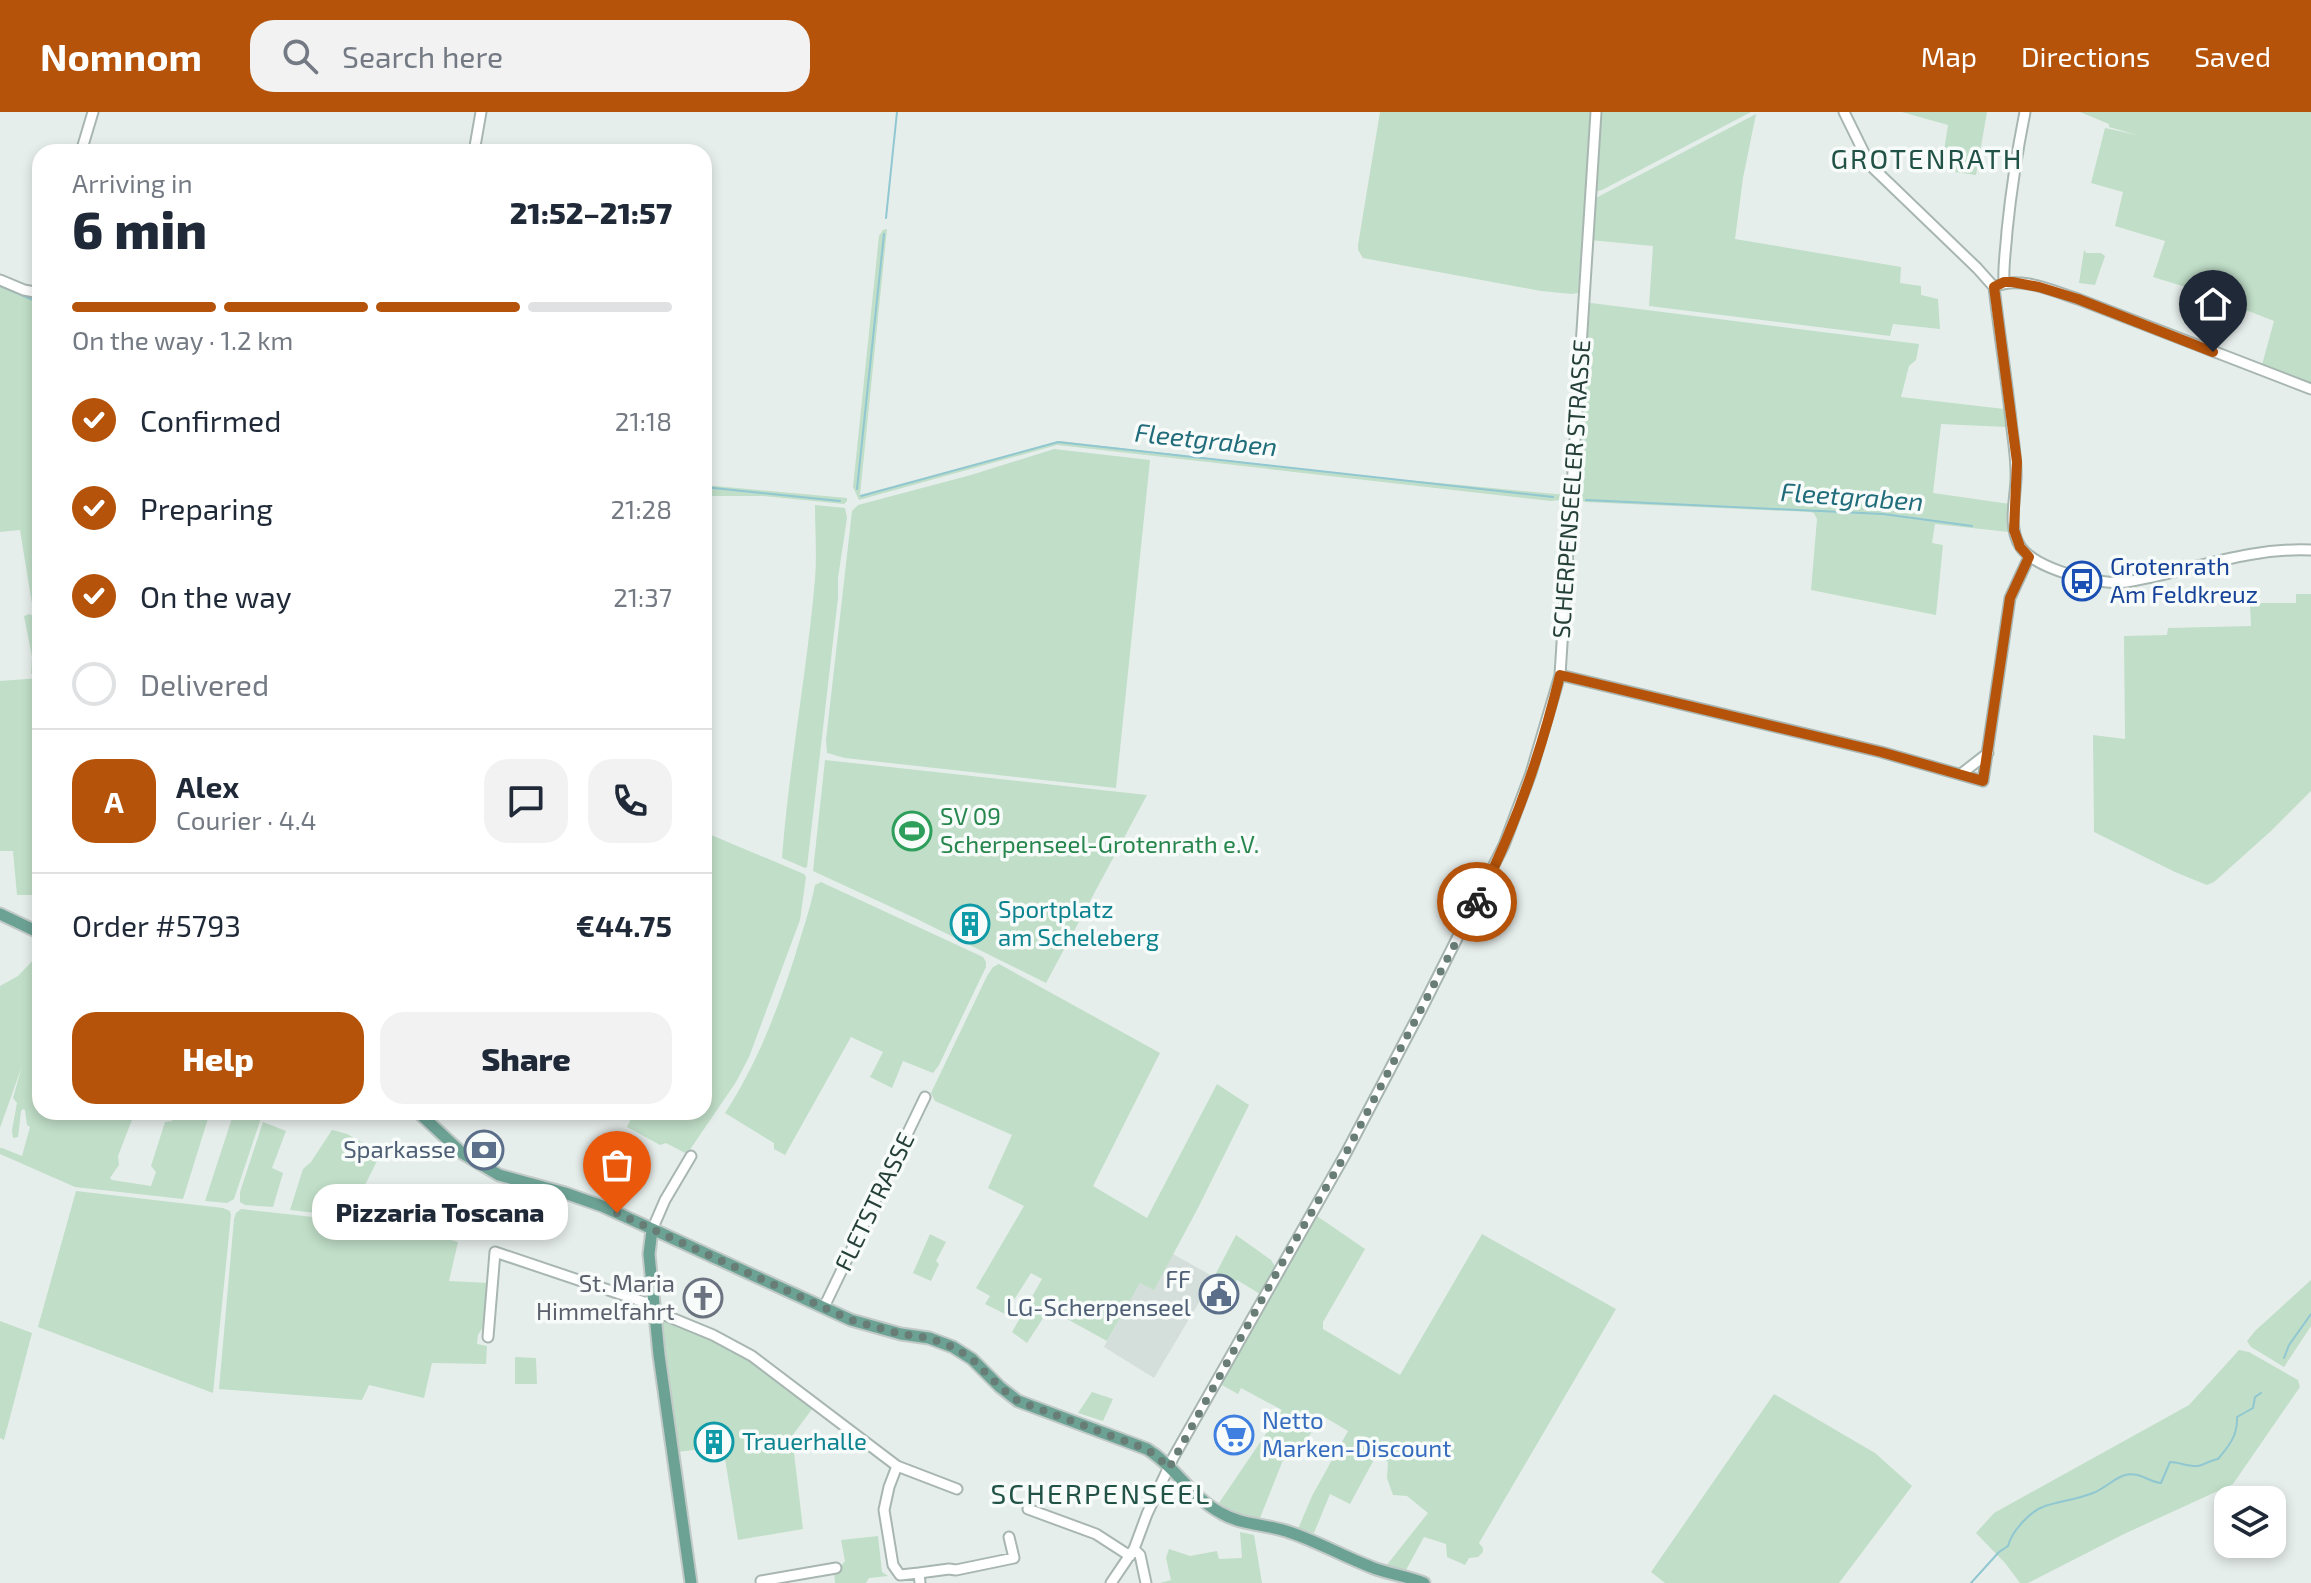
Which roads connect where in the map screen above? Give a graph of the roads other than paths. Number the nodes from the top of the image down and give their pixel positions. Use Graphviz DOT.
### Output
graph roads {
  1 [pos="93,112"];
  2 [pos="481,112"];
  3 [pos="1596,112"];
  4 [pos="1844,112"];
  5 [pos="2025,112"];
  6 [pos="83,144"];
  7 [pos="475,144"];
  8 [pos="0,280"];
  9 [pos="2004,282"];
  10 [pos="1994,287"];
  11 [pos="32,290"];
  12 [pos="2311,389"];
  13 [pos="2311,550"];
  14 [pos="2029,557"];
  15 [pos="1560,675"];
  16 [pos="1988,753"];
  17 [pos="1961,774"];
  18 [pos="0,914"];
  19 [pos="32,929"];
  20 [pos="925,1097"];
  21 [pos="427,1120"];
  22 [pos="691,1156"];
  23 [pos="652,1230"];
  24 [pos="824,1307"];
  25 [pos="654,1308"];
  26 [pos="488,1337"];
  27 [pos="897,1466"];
  28 [pos="1169,1468"];
  29 [pos="957,1489"];
  30 [pos="1028,1509"];
  31 [pos="1009,1537"];
  32 [pos="1132,1552"];
  33 [pos="836,1568"];
  34 [pos="919,1578"];
  35 [pos="793,1579"];
  36 [pos="761,1581"];
  37 [pos="691,1583"];
  38 [pos="1111,1583"];
  39 [pos="1146,1583"];
  40 [pos="1424,1583"];
  1 -- 6 [label="street"];
  2 -- 7 [label="street"];
  3 -- 15 [label="street, SCHERPENSEELER STRASSE"];
  4 -- 10 [label="street"];
  5 -- 9 [label="street"];
  8 -- 11 [label="street"];
  9 -- 10 [label="street"];
  9 -- 12 [label="street"];
  10 -- 14 [label="street"];
  13 -- 14 [label="street"];
  14 -- 16 [label="street"];
  15 -- 17 [label="street"];
  15 -- 28 [label="street, SCHERPENSEELER STRASSE"];
  16 -- 17 [label="street"];
  16 -- 17 [label="street"];
  18 -- 19 [label="main road"];
  20 -- 24 [label="street, FLETSTRASSE"];
  21 -- 23 [label="main road"];
  22 -- 23 [label="street"];
  23 -- 24 [label="main road"];
  23 -- 25 [label="main road"];
  24 -- 28 [label="main road"];
  25 -- 26 [label="street"];
  25 -- 27 [label="street"];
  25 -- 37 [label="main road"];
  27 -- 29 [label="street"];
  27 -- 34 [label="street"];
  28 -- 32 [label="street, SCHERPENSEELER STRASSE"];
  28 -- 40 [label="main road"];
  30 -- 32 [label="street"];
  31 -- 34 [label="street"];
  32 -- 38 [label="street, SCHERPENSEELER STRASSE"];
  32 -- 39 [label="street"];
  33 -- 35 [label="street"];
  35 -- 36 [label="street"];
}
